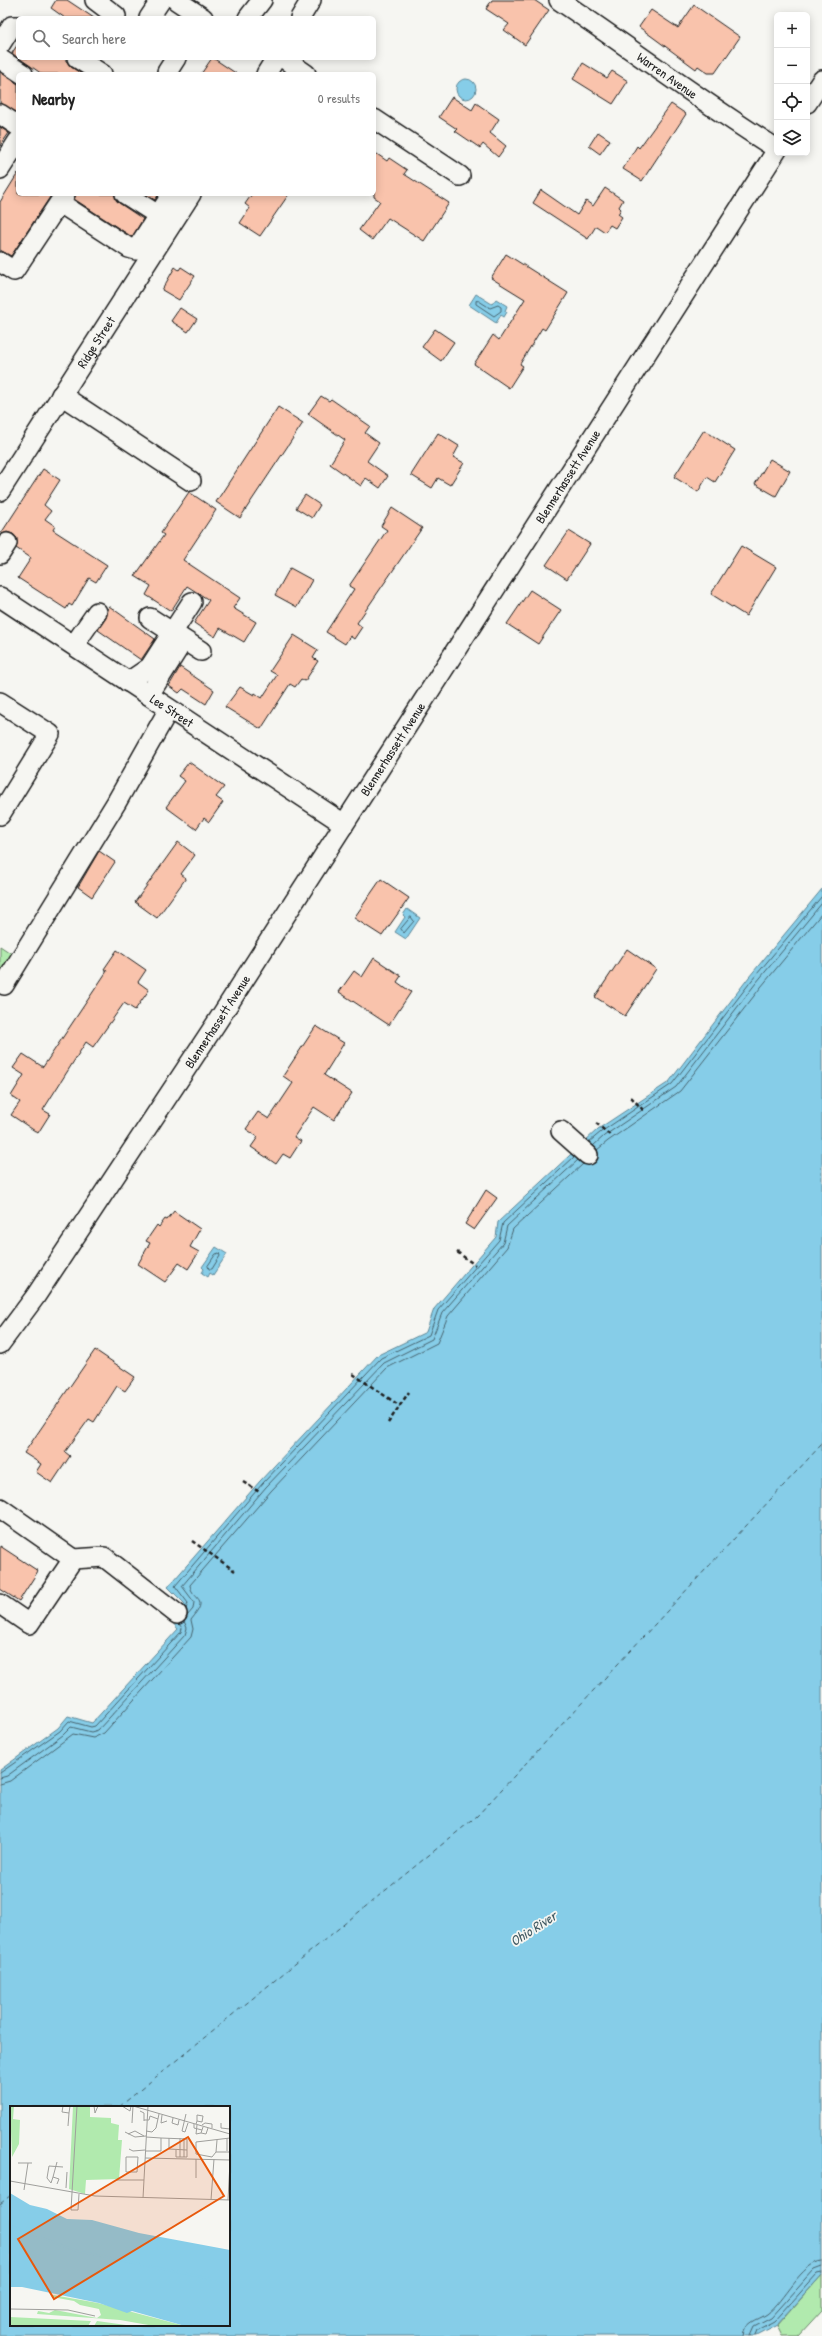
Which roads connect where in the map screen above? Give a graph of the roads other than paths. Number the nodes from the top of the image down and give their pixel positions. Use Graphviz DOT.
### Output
graph roads {
  1 [pos="95,0"];
  2 [pos="162,0"];
  3 [pos="176,0"];
  4 [pos="262,0"];
  5 [pos="311,0"];
  6 [pos="559,0"];
  7 [pos="116,16"];
  8 [pos="150,16"];
  9 [pos="199,16"];
  10 [pos="250,16"];
  11 [pos="301,16"];
  12 [pos="16,26"];
  13 [pos="0,45"];
  14 [pos="0,59"];
  15 [pos="80,60"];
  16 [pos="275,60"];
  17 [pos="286,60"];
  18 [pos="20,72"];
  19 [pos="99,72"];
  20 [pos="267,72"];
  21 [pos="303,72"];
  22 [pos="822,80"];
  23 [pos="810,98"];
  24 [pos="0,114"];
  25 [pos="376,120"];
  26 [pos="16,125"];
  27 [pos="16,144"];
  28 [pos="774,147"];
  29 [pos="774,154"];
  30 [pos="0,169"];
  31 [pos="460,176"];
  32 [pos="128,196"];
  33 [pos="171,196"];
  34 [pos="190,196"];
  35 [pos="62,199"];
  36 [pos="158,215"];
  37 [pos="0,262"];
  38 [pos="61,395"];
  39 [pos="191,481"];
  40 [pos="0,491"];
  41 [pos="0,597"];
  42 [pos="192,602"];
  43 [pos="97,612"];
  44 [pos="150,618"];
  45 [pos="178,637"];
  46 [pos="74,645"];
  47 [pos="201,652"];
  48 [pos="128,682"];
  49 [pos="149,695"];
  50 [pos="0,702"];
  51 [pos="169,709"];
  52 [pos="0,815"];
  53 [pos="343,826"];
  54 [pos="4,985"];
  55 [pos="562,1131"];
  56 [pos="588,1155"];
  57 [pos="0,1344"];
  58 [pos="0,1508"];
  59 [pos="73,1559"];
  60 [pos="0,1604"];
  61 [pos="177,1614"];
  1 -- 7 [label="street"];
  2 -- 8 [label="street"];
  3 -- 9 [label="street"];
  4 -- 10 [label="street"];
  5 -- 11 [label="street"];
  6 -- 28 [label="street, Warren Avenue"];
  12 -- 13 [label="street"];
  14 -- 18 [label="street"];
  15 -- 19 [label="street"];
  16 -- 20 [label="street"];
  17 -- 21 [label="street"];
  22 -- 23 [label="street"];
  24 -- 26 [label="street"];
  25 -- 31 [label="street"];
  27 -- 30 [label="street"];
  29 -- 53 [label="street, Blennerhassett Avenue"];
  32 -- 36 [label="street"];
  33 -- 36 [label="street"];
  34 -- 38 [label="street, Ridge Street"];
  35 -- 36 [label="street"];
  35 -- 37 [label="street"];
  38 -- 39 [label="street"];
  38 -- 40 [label="street, Ridge Street"];
  41 -- 46 [label="street, Lee Street"];
  42 -- 45 [label="street"];
  43 -- 46 [label="street"];
  44 -- 45 [label="street"];
  45 -- 47 [label="street"];
  45 -- 48 [label="street"];
  45 -- 49 [label="street"];
  46 -- 48 [label="street, Lee Street"];
  48 -- 49 [label="street, Lee Street"];
  49 -- 51 [label="street, Lee Street"];
  50 -- 52 [label="street"];
  51 -- 53 [label="street, Lee Street"];
  51 -- 54 [label="street"];
  53 -- 57 [label="street, Blennerhassett Avenue"];
  55 -- 56 [label="street"];
  58 -- 59 [label="street"];
  59 -- 60 [label="street"];
  59 -- 61 [label="street"];
}
